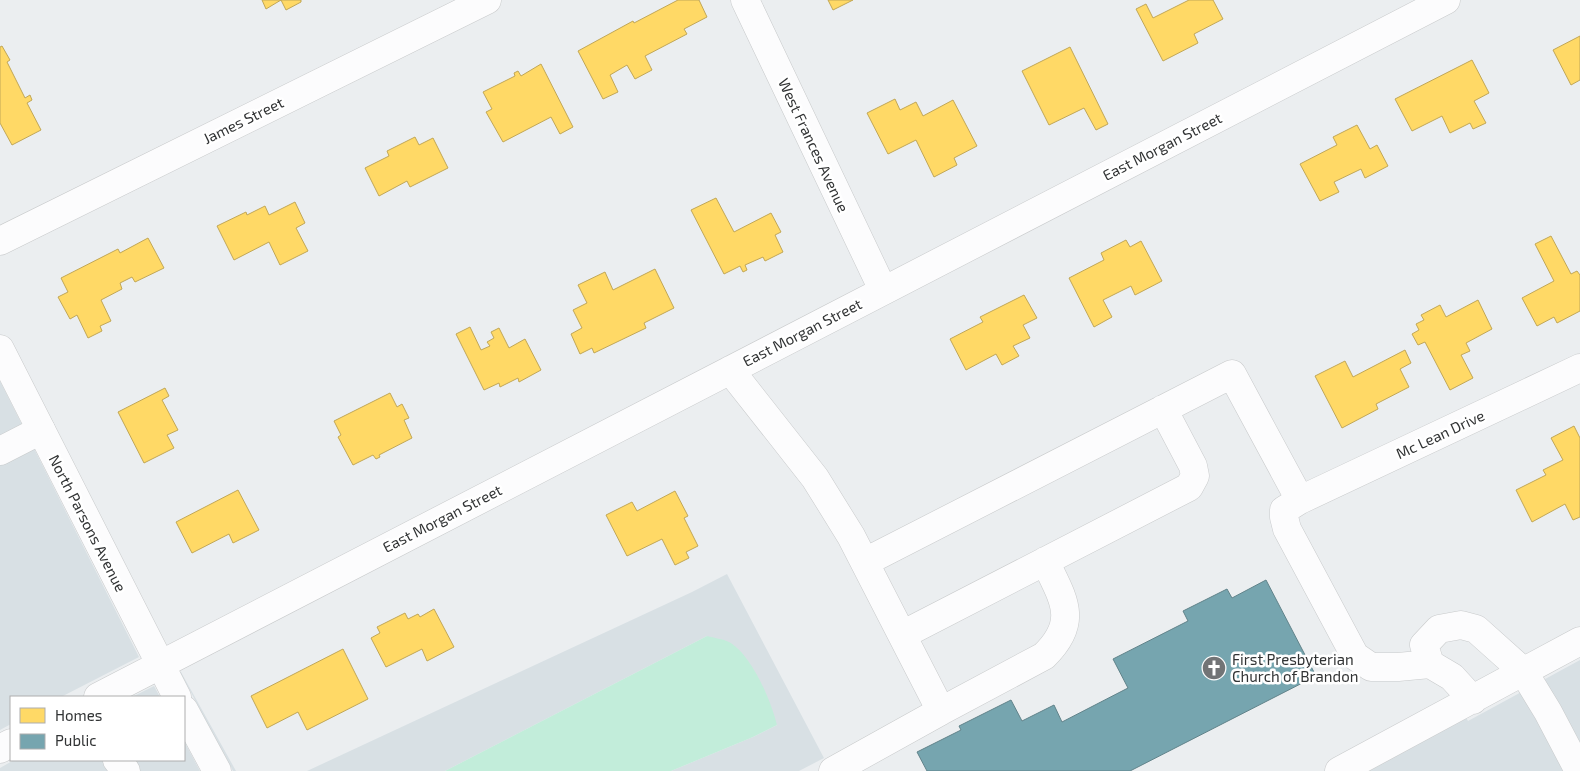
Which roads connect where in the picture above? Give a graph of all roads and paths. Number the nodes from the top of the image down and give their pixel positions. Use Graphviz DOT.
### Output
graph roads {
  1 [pos="486,0"];
  2 [pos="745,0"];
  3 [pos="1446,0"];
  4 [pos="0,241"];
  5 [pos="883,290"];
  6 [pos="0,350"];
  7 [pos="1580,368"];
  8 [pos="730,370"];
  9 [pos="1163,409"];
  10 [pos="41,430"];
  11 [pos="0,452"];
  12 [pos="1300,500"];
  13 [pos="1045,561"];
  14 [pos="864,562"];
  15 [pos="902,635"];
  16 [pos="1580,640"];
  17 [pos="159,664"];
  18 [pos="1430,664"];
  19 [pos="1523,671"];
  20 [pos="100,696"];
  21 [pos="176,696"];
  22 [pos="1473,700"];
  23 [pos="941,710"];
  24 [pos="185,712"];
  25 [pos="118,761"];
  26 [pos="126,771"];
  27 [pos="217,771"];
  28 [pos="833,771"];
  29 [pos="1339,771"];
  30 [pos="1579,771"];
  1 -- 4 [label="street, James Street"];
  2 -- 5 [label="street, West Frances Avenue"];
  3 -- 5 [label="street, East Morgan Street"];
  5 -- 8 [label="street, East Morgan Street"];
  6 -- 10 [label="street, North Parsons Avenue"];
  7 -- 12 [label="street, Mc Lean Drive"];
  8 -- 14 [label="street"];
  8 -- 17 [label="street, East Morgan Street"];
  9 -- 12 [label="street"];
  9 -- 13 [label="street"];
  9 -- 14 [label="street"];
  10 -- 11 [label="street"];
  10 -- 17 [label="street, North Parsons Avenue"];
  12 -- 18 [label="street, Mc Lean Drive"];
  13 -- 15 [label="street"];
  13 -- 23 [label="street"];
  14 -- 15 [label="street"];
  15 -- 23 [label="street"];
  16 -- 19 [label="street"];
  17 -- 20 [label="street, East Morgan Street"];
  17 -- 21 [label="street, North Parsons Avenue"];
  18 -- 19 [label="street"];
  18 -- 22 [label="street"];
  19 -- 22 [label="street"];
  19 -- 30 [label="street"];
  22 -- 29 [label="street"];
  23 -- 28 [label="street"];
  24 -- 27 [label="street"];
  25 -- 26 [label="street"];
}
